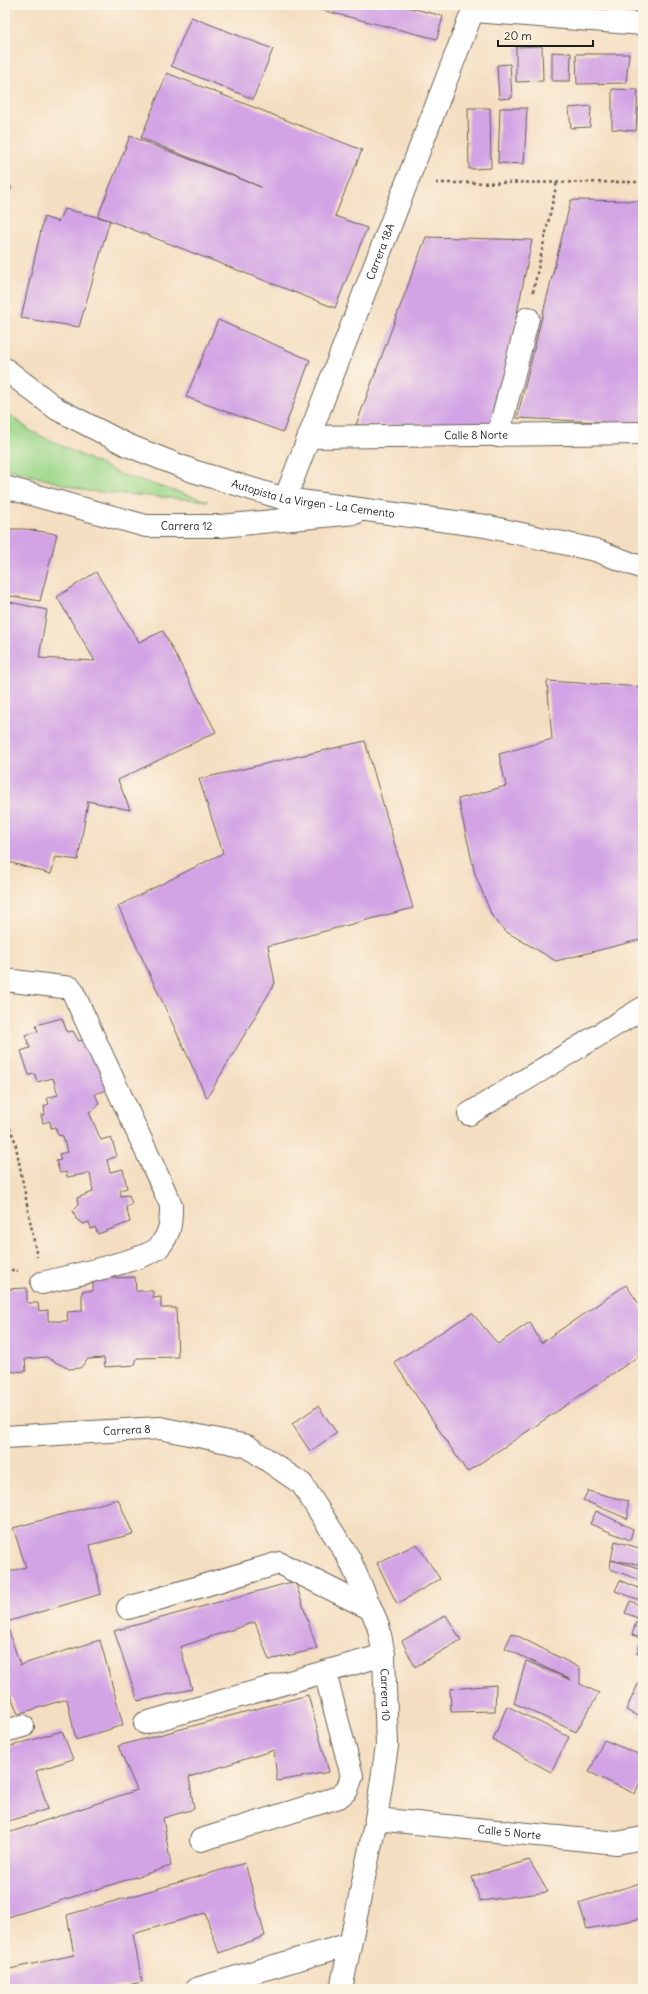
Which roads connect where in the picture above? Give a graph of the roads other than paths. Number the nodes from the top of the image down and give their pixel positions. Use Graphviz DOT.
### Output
graph roads {
  1 [pos="475,8"];
  2 [pos="643,24"];
  3 [pos="528,318"];
  4 [pos="5,369"];
  5 [pos="643,433"];
  6 [pos="498,436"];
  7 [pos="309,437"];
  8 [pos="5,487"];
  9 [pos="285,499"];
  10 [pos="372,511"];
  11 [pos="643,568"];
  12 [pos="5,980"];
  13 [pos="643,1008"];
  14 [pos="469,1114"];
  15 [pos="42,1283"];
  16 [pos="5,1437"];
  17 [pos="247,1446"];
  18 [pos="128,1608"];
  19 [pos="371,1609"];
  20 [pos="384,1655"];
  21 [pos="325,1672"];
  22 [pos="145,1723"];
  23 [pos="376,1819"];
  24 [pos="643,1838"];
  25 [pos="201,1840"];
  26 [pos="350,1944"];
  27 [pos="196,1989"];
  28 [pos="341,1989"];
  1 -- 2 [label="street"];
  1 -- 7 [label="street, Carrera 18A"];
  3 -- 6 [label="street"];
  4 -- 9 [label="street, Autopista La Virgen - La Cemento"];
  5 -- 6 [label="street, Calle 8 Norte"];
  6 -- 7 [label="street, Calle 8 Norte"];
  7 -- 9 [label="street, Carrera 18A"];
  8 -- 10 [label="street, Carrera 12"];
  9 -- 10 [label="street, Autopista La Virgen - La Cemento"];
  10 -- 11 [label="street, Autopista La Virgen - La Cemento"];
  12 -- 15 [label="street"];
  13 -- 14 [label="street"];
  16 -- 17 [label="street, Carrera 8"];
  17 -- 19 [label="street, Carrera 10"];
  18 -- 19 [label="street"];
  19 -- 20 [label="street, Carrera 10"];
  20 -- 21 [label="street"];
  20 -- 23 [label="street, Carrera 10"];
  21 -- 22 [label="street"];
  21 -- 25 [label="street"];
  23 -- 24 [label="street, Calle 5 Norte"];
  23 -- 26 [label="street, Carrera 10"];
  26 -- 27 [label="street"];
  26 -- 28 [label="street, Carrera 10"];
}
